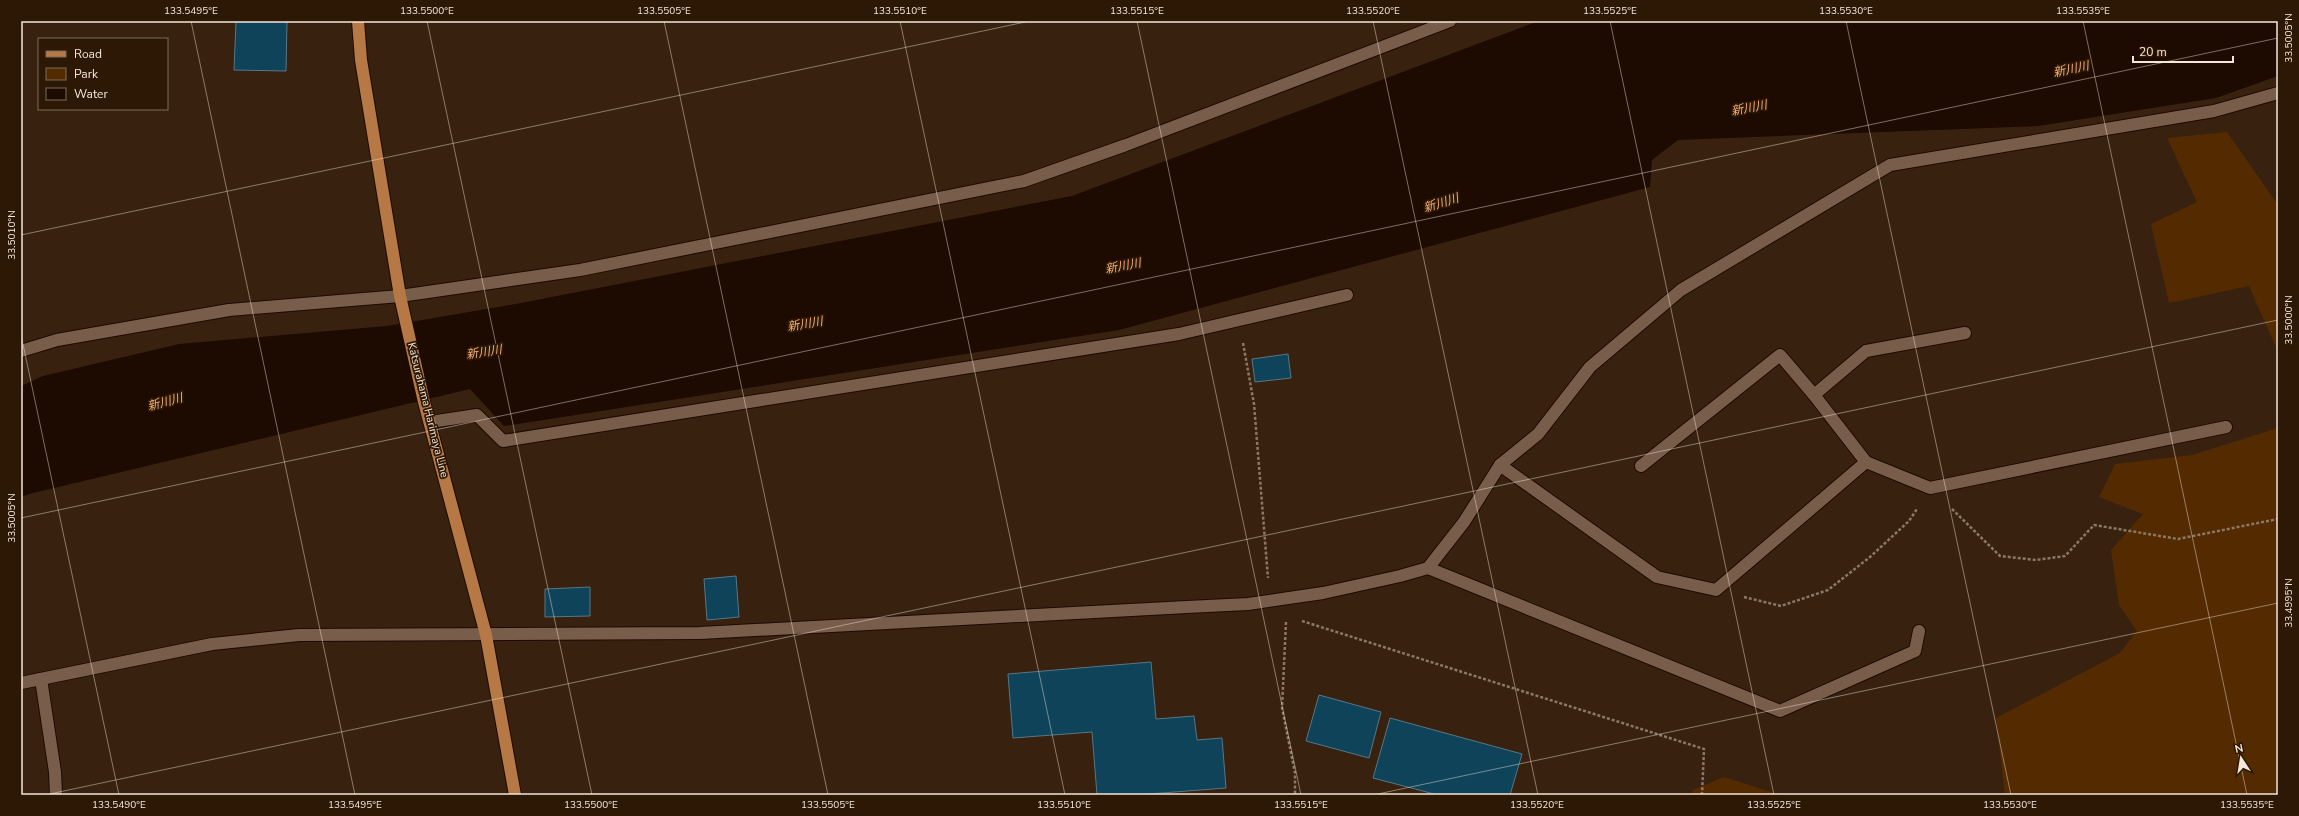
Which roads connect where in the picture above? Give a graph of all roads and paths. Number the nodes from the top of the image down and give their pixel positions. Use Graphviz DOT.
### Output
graph roads {
  1 [pos="358,21"];
  2 [pos="1450,21"];
  3 [pos="2278,93"];
  4 [pos="1347,295"];
  5 [pos="400,296"];
  6 [pos="1238,320"];
  7 [pos="1965,333"];
  8 [pos="21,351"];
  9 [pos="1814,395"];
  10 [pos="430,422"];
  11 [pos="2226,427"];
  12 [pos="1866,462"];
  13 [pos="1500,465"];
  14 [pos="1641,466"];
  15 [pos="1930,488"];
  16 [pos="2278,519"];
  17 [pos="1428,568"];
  18 [pos="1716,590"];
  19 [pos="1288,598"];
  20 [pos="1270,600"];
  21 [pos="1919,631"];
  22 [pos="486,635"];
  23 [pos="41,679"];
  24 [pos="21,683"];
  25 [pos="56,795"];
  26 [pos="515,795"];
  27 [pos="1295,795"];
  28 [pos="1702,795"];
  1 -- 5 [label="main road, Katsurahama Harimaya Line"];
  2 -- 5 [label="street"];
  3 -- 13 [label="street"];
  4 -- 6 [label="street"];
  5 -- 8 [label="street"];
  5 -- 10 [label="main road, Katsurahama Harimaya Line"];
  6 -- 10 [label="street"];
  6 -- 20 [label="path"];
  7 -- 9 [label="street"];
  9 -- 12 [label="street"];
  9 -- 14 [label="street"];
  10 -- 22 [label="main road, Katsurahama Harimaya Line"];
  11 -- 15 [label="street"];
  12 -- 15 [label="street"];
  12 -- 18 [label="street"];
  13 -- 17 [label="street"];
  13 -- 18 [label="street"];
  15 -- 16 [label="path"];
  15 -- 18 [label="path"];
  17 -- 19 [label="street"];
  17 -- 21 [label="street"];
  19 -- 20 [label="street"];
  19 -- 27 [label="path"];
  19 -- 28 [label="path"];
  20 -- 22 [label="street"];
  22 -- 23 [label="street"];
  22 -- 26 [label="main road, Katsurahama Harimaya Line"];
  23 -- 24 [label="street"];
  23 -- 25 [label="street"];
}
